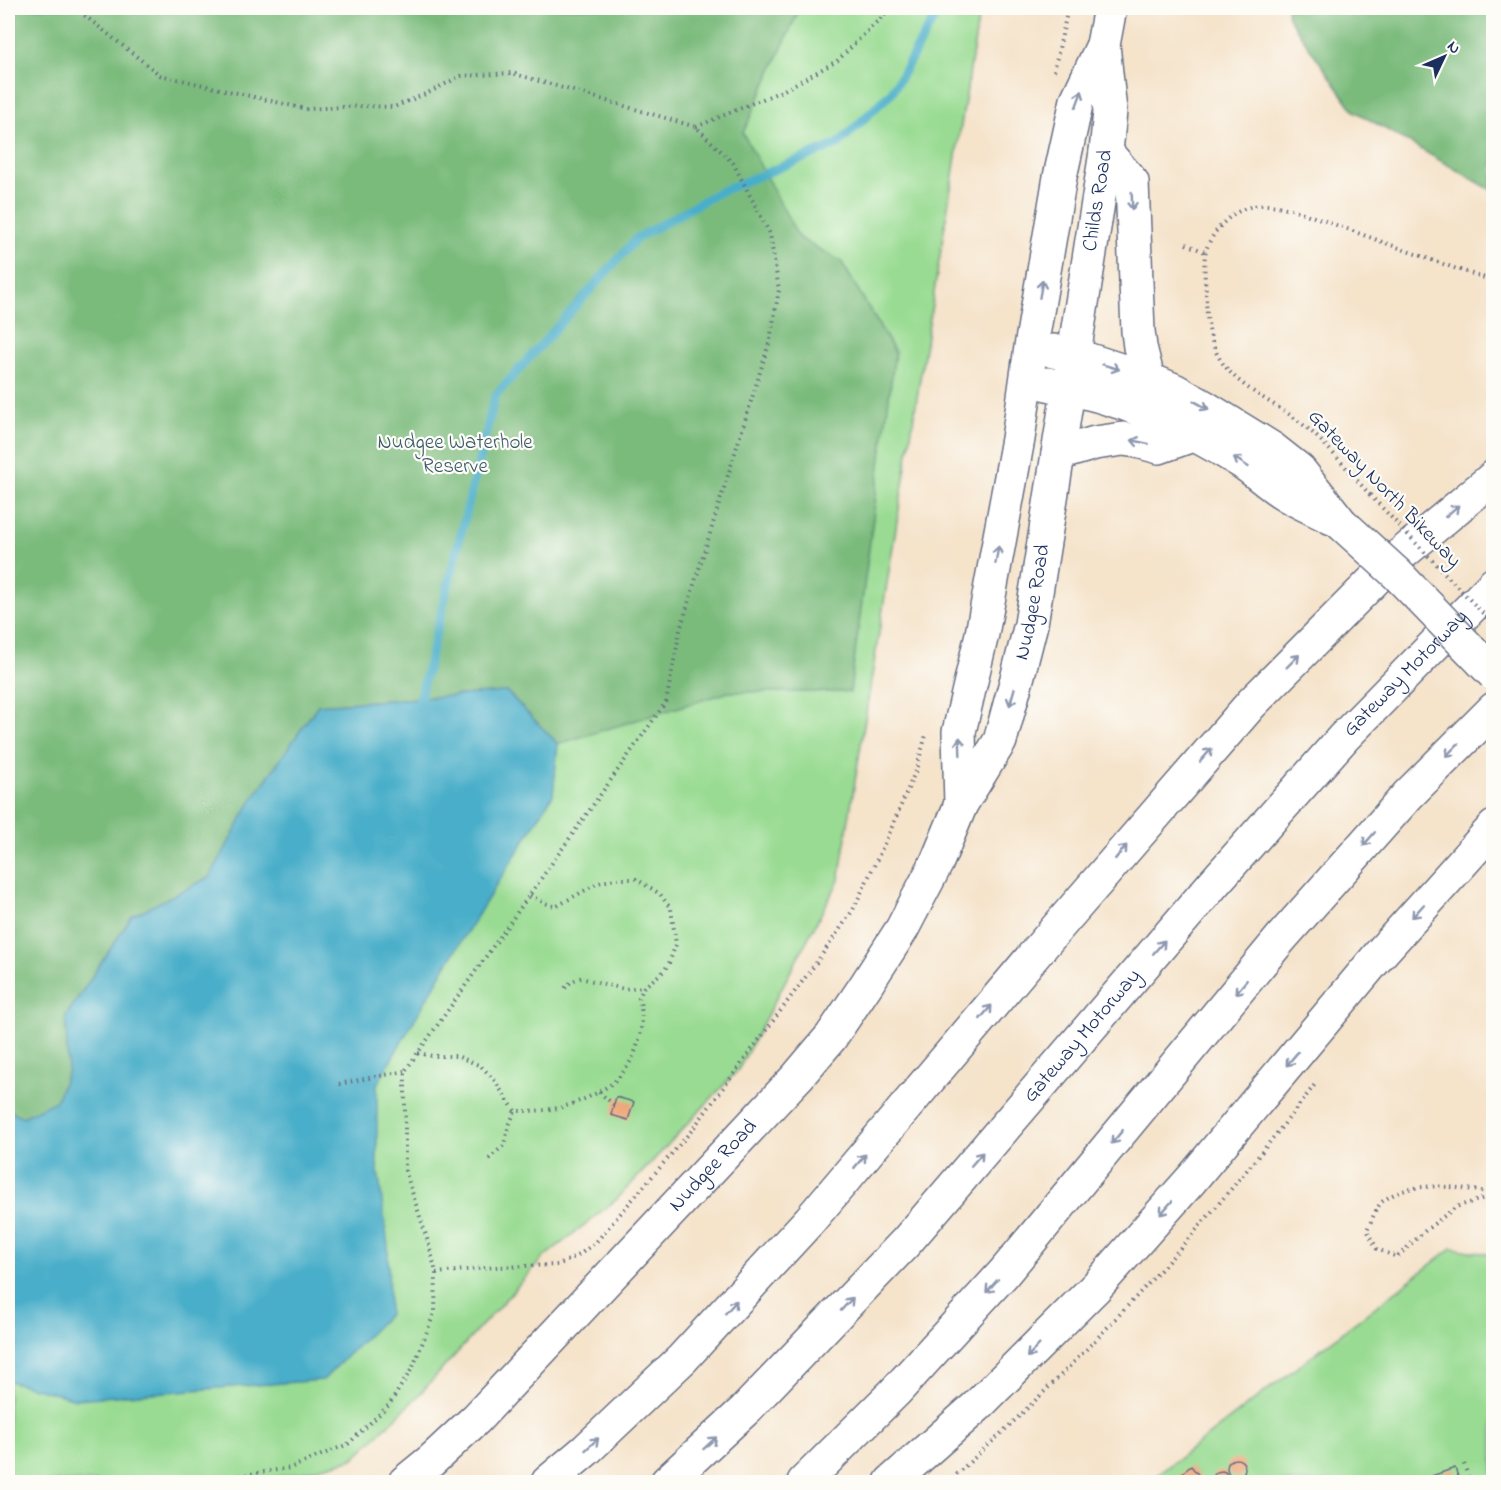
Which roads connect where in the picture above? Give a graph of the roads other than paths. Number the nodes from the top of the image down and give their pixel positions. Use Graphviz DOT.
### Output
graph roads {
  1 [pos="1110,8"];
  2 [pos="1103,45"];
  3 [pos="1106,152"];
  4 [pos="1031,347"];
  5 [pos="1074,355"];
  6 [pos="1148,380"];
  7 [pos="1026,381"];
  8 [pos="1069,388"];
  9 [pos="1195,434"];
  10 [pos="1058,454"];
  11 [pos="1494,477"];
  12 [pos="1341,523"];
  13 [pos="1494,584"];
  14 [pos="1494,674"];
  15 [pos="1494,709"];
  16 [pos="961,804"];
  17 [pos="1494,827"];
  18 [pos="405,1482"];
  19 [pos="548,1482"];
  20 [pos="667,1482"];
  21 [pos="804,1482"];
  22 [pos="891,1482"];
  1 -- 2 [label="main road, Childs Road"];
  2 -- 3 [label="main road, Childs Road"];
  4 -- 2 [label="main road, Childs Road, one-way"];
  3 -- 5 [label="main road, Childs Road"];
  3 -- 6 [label="main road, one-way"];
  4 -- 5 [label="main road"];
  4 -- 7 [label="main road, Nudgee Road"];
  5 -- 6 [label="main road, one-way"];
  5 -- 8 [label="main road, Nudgee Road"];
  6 -- 12 [label="main road, one-way"];
  7 -- 8 [label="main road"];
  16 -- 7 [label="main road, Nudgee Road, one-way"];
  8 -- 9 [label="main road"];
  8 -- 10 [label="main road, Nudgee Road"];
  9 -- 10 [label="main road, one-way"];
  12 -- 9 [label="main road, one-way"];
  10 -- 16 [label="main road, Nudgee Road, one-way"];
  19 -- 11 [label="main road, one-way"];
  12 -- 14 [label="main road, bridge"];
  20 -- 13 [label="main road, Gateway Motorway, one-way"];
  15 -- 21 [label="main road, one-way"];
  16 -- 18 [label="main road, Nudgee Road"];
  17 -- 22 [label="main road, one-way"];
}
